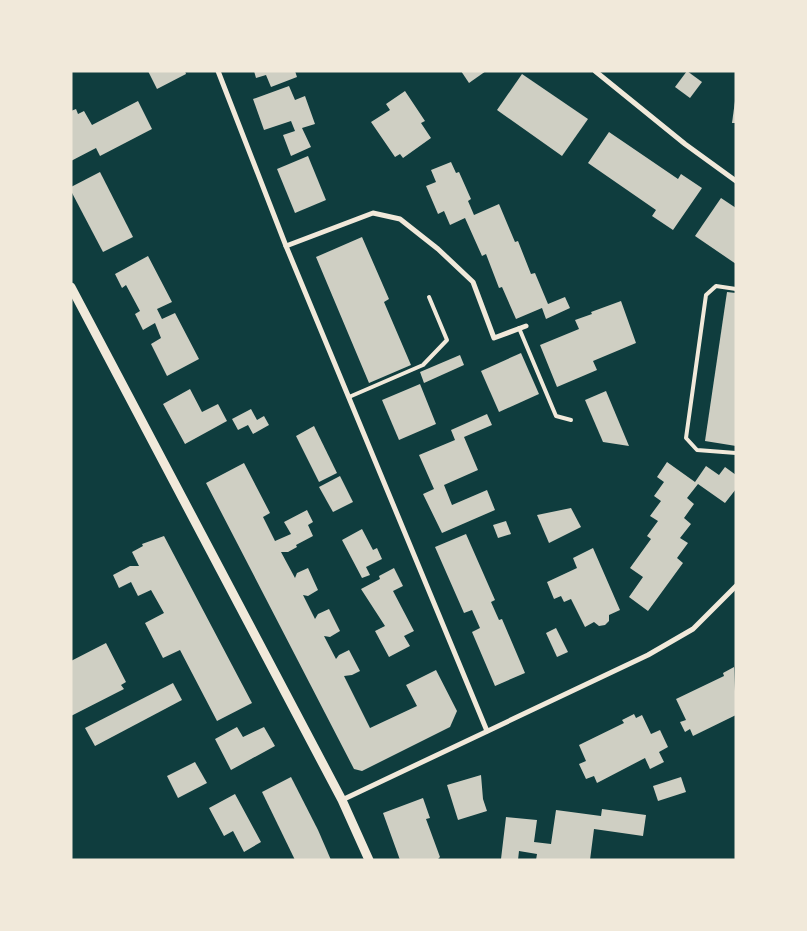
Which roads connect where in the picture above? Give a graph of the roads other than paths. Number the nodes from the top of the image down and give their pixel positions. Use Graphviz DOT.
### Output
graph roads {
  1 [pos="218,71"];
  2 [pos="595,71"];
  3 [pos="736,181"];
  4 [pos="286,246"];
  5 [pos="71,287"];
  6 [pos="736,289"];
  7 [pos="429,297"];
  8 [pos="526,326"];
  9 [pos="519,328"];
  10 [pos="349,397"];
  11 [pos="571,420"];
  12 [pos="736,454"];
  13 [pos="736,586"];
  14 [pos="487,731"];
  15 [pos="342,800"];
  16 [pos="369,860"];
  1 -- 4 [label="street"];
  2 -- 3 [label="street"];
  4 -- 9 [label="street"];
  4 -- 10 [label="street"];
  5 -- 15 [label="street"];
  6 -- 12 [label="lane"];
  7 -- 10 [label="lane"];
  8 -- 9 [label="street"];
  9 -- 11 [label="lane"];
  10 -- 14 [label="street"];
  13 -- 14 [label="street"];
  14 -- 15 [label="street"];
  15 -- 16 [label="street"];
}
